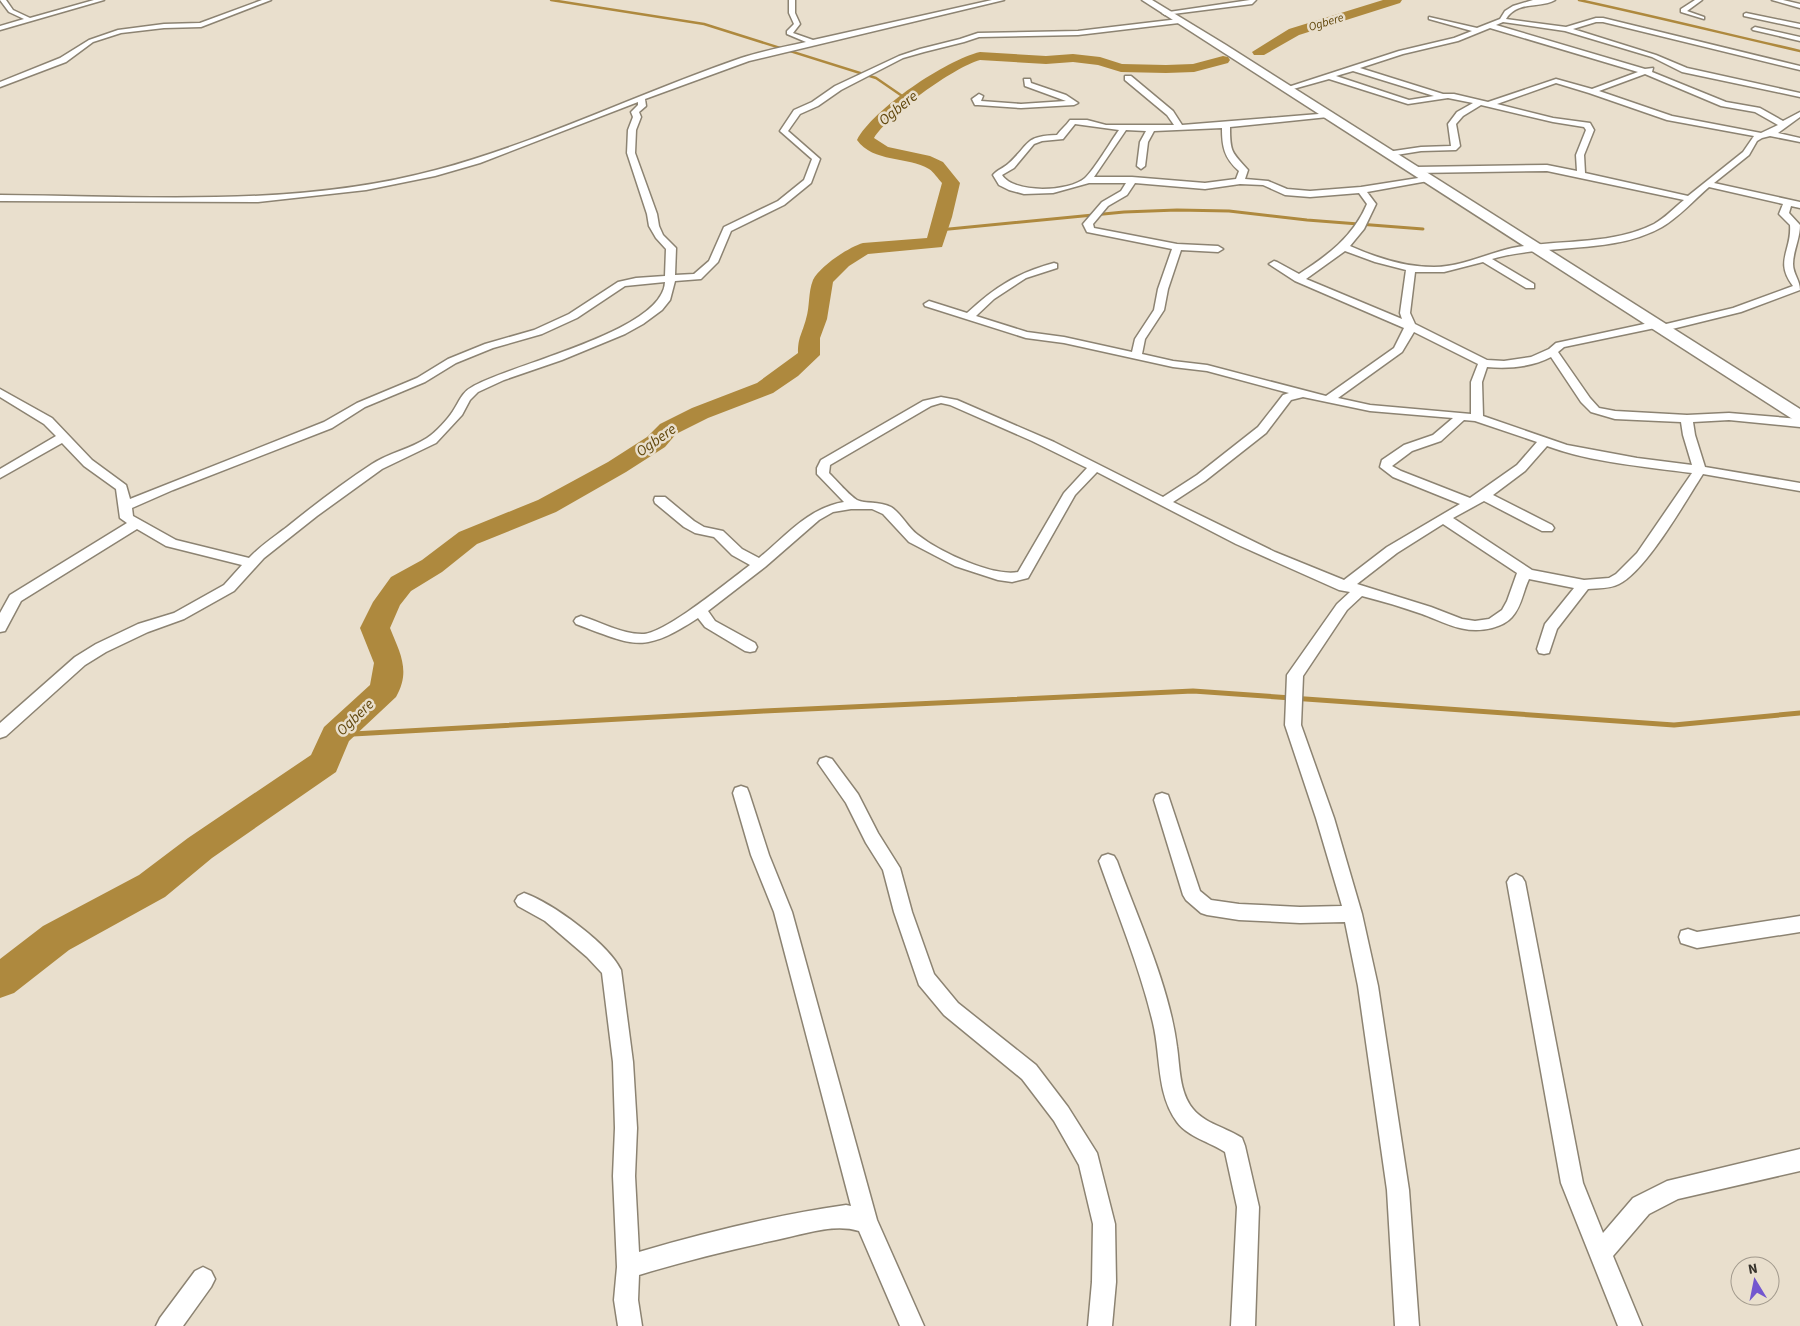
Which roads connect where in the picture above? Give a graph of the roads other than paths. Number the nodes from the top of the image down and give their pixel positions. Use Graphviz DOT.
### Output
graph roads {
  1 [pos="101,0"];
  2 [pos="268,0"];
  3 [pos="792,0"];
  4 [pos="1001,0"];
  5 [pos="1146,0"];
  6 [pos="1252,0"];
  7 [pos="1552,0"];
  8 [pos="1699,0"];
  9 [pos="1775,0"];
  10 [pos="6,1"];
  11 [pos="1800,6"];
  12 [pos="1165,13"];
  13 [pos="1746,15"];
  14 [pos="1431,18"];
  15 [pos="1702,18"];
  16 [pos="28,19"];
  17 [pos="1502,20"];
  18 [pos="1179,21"];
  19 [pos="1490,26"];
  20 [pos="1800,26"];
  21 [pos="0,28"];
  22 [pos="1566,29"];
  23 [pos="1755,29"];
  24 [pos="1480,31"];
  25 [pos="1800,39"];
  26 [pos="812,42"];
  27 [pos="1670,64"];
  28 [pos="1352,68"];
  29 [pos="1800,68"];
  30 [pos="1646,72"];
  31 [pos="1328,76"];
  32 [pos="1128,78"];
  33 [pos="1027,81"];
  34 [pos="1403,84"];
  35 [pos="0,85"];
  36 [pos="1286,89"];
  37 [pos="1592,91"];
  38 [pos="1372,92"];
  39 [pos="1800,95"];
  40 [pos="979,96"];
  41 [pos="1441,96"];
  42 [pos="641,99"];
  43 [pos="1480,102"];
  44 [pos="1074,103"];
  45 [pos="1490,104"];
  46 [pos="1800,114"];
  47 [pos="1328,115"];
  48 [pos="1087,122"];
  49 [pos="1782,124"];
  50 [pos="1226,125"];
  51 [pos="1124,128"];
  52 [pos="1180,128"];
  53 [pos="1151,129"];
  54 [pos="1763,134"];
  55 [pos="1800,140"];
  56 [pos="1390,154"];
  57 [pos="1142,166"];
  58 [pos="1416,170"];
  59 [pos="1581,174"];
  60 [pos="1428,178"];
  61 [pos="1088,180"];
  62 [pos="1132,180"];
  63 [pos="1240,181"];
  64 [pos="1707,184"];
  65 [pos="1361,190"];
  66 [pos="0,198"];
  67 [pos="1690,199"];
  68 [pos="1788,202"];
  69 [pos="1800,205"];
  70 [pos="1177,247"];
  71 [pos="1345,247"];
  72 [pos="1537,248"];
  73 [pos="1218,249"];
  74 [pos="1486,258"];
  75 [pos="1274,264"];
  76 [pos="1054,266"];
  77 [pos="1411,268"];
  78 [pos="670,278"];
  79 [pos="1299,279"];
  80 [pos="1530,286"];
  81 [pos="1800,287"];
  82 [pos="929,304"];
  83 [pos="968,317"];
  84 [pos="1410,326"];
  85 [pos="1661,326"];
  86 [pos="1553,352"];
  87 [pos="1136,356"];
  88 [pos="1484,363"];
  89 [pos="0,392"];
  90 [pos="1301,394"];
  91 [pos="1328,400"];
  92 [pos="1461,416"];
  93 [pos="1800,416"];
  94 [pos="1477,418"];
  95 [pos="1687,419"];
  96 [pos="1800,424"];
  97 [pos="63,437"];
  98 [pos="1545,441"];
  99 [pos="1095,467"];
  100 [pos="1700,470"];
  101 [pos="0,474"];
  102 [pos="1800,487"];
  103 [pos="1484,496"];
  104 [pos="660,500"];
  105 [pos="1164,502"];
  106 [pos="1470,503"];
  107 [pos="855,504"];
  108 [pos="126,506"];
  109 [pos="1443,518"];
  110 [pos="137,523"];
  111 [pos="1547,528"];
  112 [pos="251,563"];
  113 [pos="760,564"];
  114 [pos="1528,574"];
  115 [pos="1584,585"];
  116 [pos="1351,589"];
  117 [pos="700,609"];
  118 [pos="582,621"];
  119 [pos="0,627"];
  120 [pos="750,647"];
  121 [pos="1544,649"];
  122 [pos="0,732"];
  123 [pos="826,763"];
  124 [pos="741,793"];
  125 [pos="1162,800"];
  126 [pos="1108,861"];
  127 [pos="1516,882"];
  128 [pos="524,900"];
  129 [pos="1353,914"];
  130 [pos="1800,924"];
  131 [pos="1688,937"];
  132 [pos="1800,1160"];
  133 [pos="866,1222"];
  134 [pos="1600,1254"];
  135 [pos="628,1267"];
  136 [pos="203,1280"];
  137 [pos="168,1326"];
  138 [pos="630,1326"];
  139 [pos="912,1326"];
  140 [pos="1100,1326"];
  141 [pos="1243,1326"];
  142 [pos="1407,1326"];
  143 [pos="1630,1326"];
  1 -- 16 [label="street"];
  2 -- 35 [label="street"];
  3 -- 26 [label="street"];
  4 -- 26 [label="street"];
  5 -- 12 [label="main road"];
  6 -- 12 [label="street"];
  7 -- 17 [label="street"];
  8 -- 15 [label="street"];
  9 -- 11 [label="street"];
  10 -- 16 [label="street"];
  12 -- 18 [label="main road"];
  13 -- 20 [label="street"];
  14 -- 24 [label="street"];
  16 -- 21 [label="street"];
  17 -- 19 [label="street"];
  17 -- 22 [label="street"];
  18 -- 36 [label="main road"];
  18 -- 78 [label="street"];
  19 -- 24 [label="street"];
  19 -- 30 [label="street"];
  22 -- 27 [label="street"];
  22 -- 29 [label="street"];
  23 -- 25 [label="street"];
  24 -- 28 [label="street"];
  26 -- 42 [label="street"];
  27 -- 30 [label="street"];
  27 -- 39 [label="street"];
  28 -- 31 [label="street"];
  28 -- 34 [label="street"];
  30 -- 37 [label="street"];
  30 -- 49 [label="street"];
  31 -- 36 [label="street"];
  31 -- 38 [label="street"];
  32 -- 52 [label="street"];
  33 -- 44 [label="street"];
  34 -- 38 [label="street"];
  34 -- 41 [label="street"];
  36 -- 47 [label="main road"];
  37 -- 45 [label="street"];
  37 -- 54 [label="street"];
  38 -- 41 [label="street"];
  40 -- 44 [label="street"];
  41 -- 43 [label="street"];
  42 -- 66 [label="street"];
  42 -- 78 [label="street"];
  43 -- 45 [label="street"];
  43 -- 56 [label="street"];
  44 -- 48 [label="street"];
  45 -- 59 [label="street"];
  46 -- 49 [label="street"];
  47 -- 50 [label="street"];
  47 -- 56 [label="main road"];
  48 -- 51 [label="street"];
  48 -- 61 [label="street"];
  49 -- 54 [label="street"];
  50 -- 52 [label="street"];
  50 -- 63 [label="street"];
  51 -- 53 [label="street"];
  51 -- 61 [label="street"];
  52 -- 53 [label="street"];
  53 -- 57 [label="street"];
  54 -- 55 [label="street"];
  54 -- 64 [label="street"];
  56 -- 58 [label="main road"];
  58 -- 59 [label="street"];
  58 -- 60 [label="main road"];
  59 -- 67 [label="street"];
  60 -- 65 [label="street"];
  60 -- 72 [label="main road"];
  61 -- 62 [label="street"];
  62 -- 63 [label="street"];
  62 -- 70 [label="street"];
  63 -- 65 [label="street"];
  64 -- 67 [label="street"];
  64 -- 68 [label="street"];
  65 -- 71 [label="street"];
  67 -- 72 [label="street"];
  68 -- 69 [label="street"];
  68 -- 81 [label="street"];
  70 -- 73 [label="street"];
  70 -- 87 [label="street"];
  71 -- 77 [label="street"];
  71 -- 79 [label="street"];
  72 -- 74 [label="street"];
  72 -- 85 [label="main road"];
  74 -- 77 [label="street"];
  74 -- 80 [label="street"];
  75 -- 79 [label="street"];
  76 -- 83 [label="street"];
  77 -- 84 [label="street"];
  78 -- 108 [label="street"];
  78 -- 112 [label="street"];
  79 -- 84 [label="street"];
  81 -- 85 [label="street"];
  82 -- 83 [label="street"];
  83 -- 87 [label="street"];
  84 -- 88 [label="street"];
  84 -- 91 [label="street"];
  85 -- 86 [label="street"];
  85 -- 93 [label="main road"];
  86 -- 88 [label="street"];
  86 -- 95 [label="street"];
  87 -- 90 [label="street"];
  88 -- 94 [label="street"];
  89 -- 97 [label="street"];
  90 -- 91 [label="street"];
  90 -- 105 [label="street"];
  91 -- 92 [label="street"];
  92 -- 94 [label="street"];
  92 -- 106 [label="street"];
  94 -- 98 [label="street"];
  95 -- 96 [label="street"];
  95 -- 100 [label="street"];
  97 -- 101 [label="street"];
  97 -- 108 [label="street"];
  98 -- 100 [label="street"];
  98 -- 103 [label="street"];
  99 -- 105 [label="street"];
  99 -- 107 [label="street"];
  99 -- 107 [label="street"];
  100 -- 102 [label="street"];
  100 -- 115 [label="street"];
  103 -- 106 [label="street"];
  103 -- 111 [label="street"];
  104 -- 113 [label="street"];
  105 -- 116 [label="street"];
  106 -- 109 [label="street"];
  107 -- 113 [label="street"];
  108 -- 110 [label="street"];
  109 -- 114 [label="street"];
  109 -- 116 [label="street"];
  110 -- 112 [label="street"];
  110 -- 119 [label="street"];
  112 -- 122 [label="street"];
  113 -- 117 [label="street"];
  114 -- 115 [label="street"];
  114 -- 116 [label="street"];
  115 -- 121 [label="street"];
  116 -- 129 [label="street"];
  117 -- 118 [label="street"];
  117 -- 120 [label="street"];
  123 -- 140 [label="street"];
  124 -- 133 [label="street"];
  125 -- 129 [label="street"];
  126 -- 141 [label="street"];
  127 -- 134 [label="street"];
  128 -- 135 [label="street"];
  129 -- 142 [label="street"];
  130 -- 131 [label="street"];
  132 -- 134 [label="street"];
  133 -- 135 [label="street"];
  133 -- 139 [label="street"];
  134 -- 143 [label="street"];
  135 -- 138 [label="street"];
  136 -- 137 [label="street"];
}
